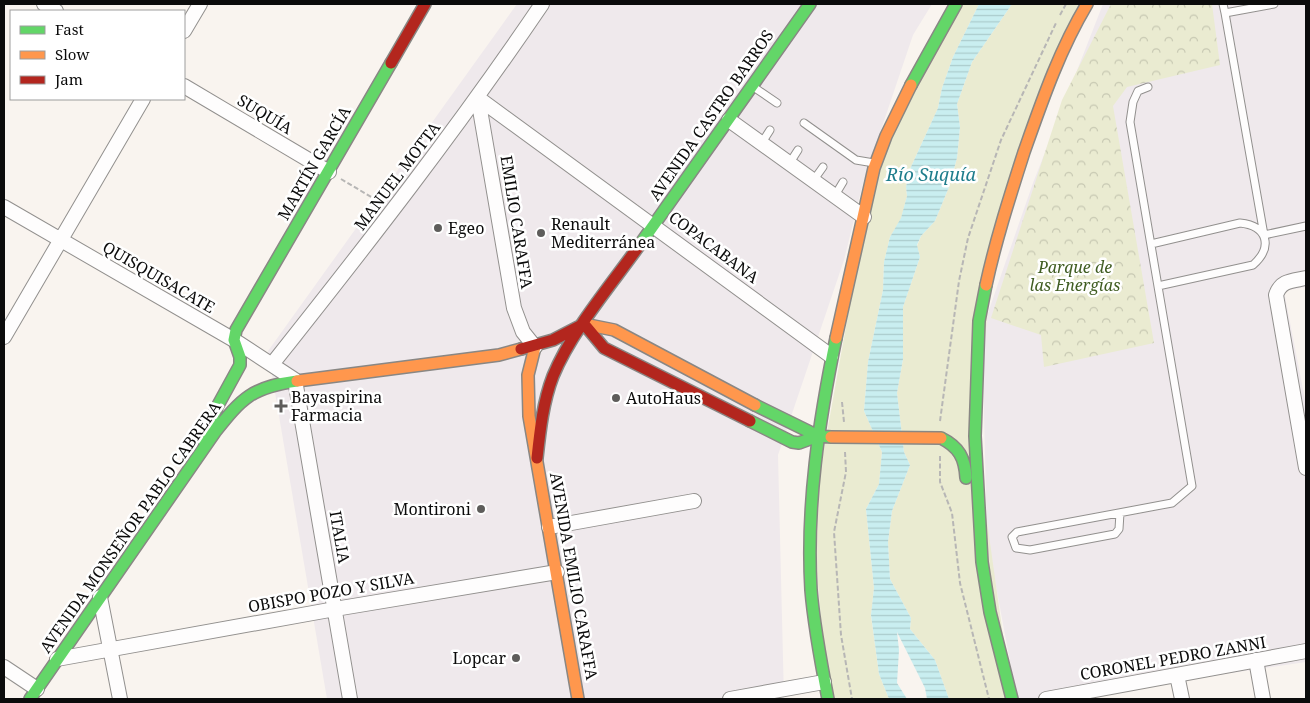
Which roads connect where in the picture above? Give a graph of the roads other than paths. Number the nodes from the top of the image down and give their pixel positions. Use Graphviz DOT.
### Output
graph roads {
  1 [pos="200,4"];
  2 [pos="425,4"];
  3 [pos="542,4"];
  4 [pos="956,4"];
  5 [pos="1087,4"];
  6 [pos="1224,4"];
  7 [pos="1274,4"];
  8 [pos="802,6"];
  9 [pos="1225,13"];
  10 [pos="185,29"];
  11 [pos="752,86"];
  12 [pos="185,87"];
  13 [pos="1148,87"];
  14 [pos="478,98"];
  15 [pos="143,100"];
  16 [pos="777,103"];
  17 [pos="728,120"];
  18 [pos="804,123"];
  19 [pos="770,130"];
  20 [pos="761,144"];
  21 [pos="798,150"];
  22 [pos="856,160"];
  23 [pos="876,163"];
  24 [pos="788,164"];
  25 [pos="852,167"];
  26 [pos="823,168"];
  27 [pos="329,172"];
  28 [pos="813,182"];
  29 [pos="843,182"];
  30 [pos="834,197"];
  31 [pos="4,207"];
  32 [pos="864,217"];
  33 [pos="654,225"];
  34 [pos="1306,226"];
  35 [pos="1264,235"];
  36 [pos="61,241"];
  37 [pos="1151,244"];
  38 [pos="987,275"];
  39 [pos="1306,278"];
  40 [pos="1158,286"];
  41 [pos="584,324"];
  42 [pos="4,337"];
  43 [pos="234,340"];
  44 [pos="535,347"];
  45 [pos="966,348"];
  46 [pos="499,355"];
  47 [pos="831,356"];
  48 [pos="273,363"];
  49 [pos="295,380"];
  50 [pos="526,380"];
  51 [pos="818,436"];
  52 [pos="198,457"];
  53 [pos="537,458"];
  54 [pos="1306,468"];
  55 [pos="694,501"];
  56 [pos="1120,513"];
  57 [pos="549,527"];
  58 [pos="557,572"];
  59 [pos="971,572"];
  60 [pos="100,597"];
  61 [pos="976,599"];
  62 [pos="335,609"];
  63 [pos="112,650"];
  64 [pos="1306,651"];
  65 [pos="57,659"];
  66 [pos="1256,660"];
  67 [pos="4,667"];
  68 [pos="1177,675"];
  69 [pos="824,682"];
  70 [pos="34,694"];
  71 [pos="1100,694"];
  72 [pos="120,699"];
  73 [pos="350,699"];
  74 [pos="578,699"];
  75 [pos="730,699"];
  76 [pos="828,699"];
  77 [pos="1000,699"];
  78 [pos="1012,699"];
  79 [pos="1046,699"];
  80 [pos="1182,699"];
  81 [pos="1263,699"];
  1 -- 10 [label="street"];
  2 -- 27 [label="main road, MARTÍN GARCÍA"];
  3 -- 14 [label="street, MANUEL MOTTA"];
  4 -- 23 [label="main road"];
  5 -- 38 [label="main road"];
  6 -- 9 [label="lane"];
  7 -- 9 [label="lane"];
  8 -- 11 [label="main road, AVENIDA CASTRO BARROS"];
  9 -- 35 [label="lane"];
  11 -- 16 [label="lane"];
  11 -- 17 [label="main road, AVENIDA CASTRO BARROS"];
  12 -- 27 [label="street, SUQUÍA"];
  13 -- 37 [label="lane"];
  14 -- 33 [label="street, COPACABANA"];
  14 -- 44 [label="street, EMILIO CARAFFA"];
  14 -- 48 [label="street, MANUEL MOTTA"];
  15 -- 36 [label="street"];
  17 -- 20 [label="street"];
  17 -- 33 [label="main road, AVENIDA CASTRO BARROS"];
  18 -- 22 [label="lane"];
  19 -- 20 [label="lane"];
  20 -- 24 [label="street"];
  21 -- 24 [label="lane"];
  22 -- 23 [label="lane"];
  22 -- 25 [label="lane"];
  23 -- 32 [label="main road"];
  24 -- 28 [label="street"];
  26 -- 28 [label="lane"];
  27 -- 43 [label="main road, MARTÍN GARCÍA"];
  28 -- 30 [label="street"];
  29 -- 30 [label="lane"];
  30 -- 32 [label="street"];
  31 -- 36 [label="street, QUISQUISACATE"];
  32 -- 47 [label="main road"];
  33 -- 41 [label="main road, AVENIDA CASTRO BARROS"];
  33 -- 47 [label="street, COPACABANA"];
  34 -- 35 [label="lane"];
  35 -- 37 [label="lane"];
  35 -- 40 [label="lane"];
  36 -- 42 [label="street"];
  36 -- 43 [label="street, QUISQUISACATE"];
  37 -- 40 [label="lane"];
  38 -- 45 [label="main road"];
  38 -- 78 [label="main road"];
  39 -- 54 [label="street"];
  40 -- 56 [label="lane"];
  41 -- 44 [label="main road, AVENIDA CASTRO BARROS"];
  41 -- 51 [label="main road"];
  41 -- 51 [label="main road"];
  41 -- 53 [label="main road, AVENIDA EMILIO CARAFFA"];
  43 -- 48 [label="street, QUISQUISACATE"];
  43 -- 52 [label="main road"];
  44 -- 46 [label="main road, AVENIDA MONSEÑOR PABLO CABRERA"];
  44 -- 50 [label="main road, AVENIDA EMILIO CARAFFA"];
  46 -- 49 [label="main road, AVENIDA MONSEÑOR PABLO CABRERA"];
  46 -- 50 [label="main road"];
  47 -- 51 [label="main road"];
  48 -- 49 [label="street, QUISQUISACATE"];
  49 -- 52 [label="main road, AVENIDA MONSEÑOR PABLO CABRERA"];
  49 -- 62 [label="street, ITALIA"];
  50 -- 53 [label="main road, AVENIDA EMILIO CARAFFA"];
  51 -- 59 [label="main road, bridge"];
  51 -- 69 [label="main road"];
  52 -- 60 [label="main road, AVENIDA MONSEÑOR PABLO CABRERA"];
  53 -- 57 [label="main road, AVENIDA EMILIO CARAFFA"];
  55 -- 57 [label="street"];
  56 -- 56 [label="lane"];
  57 -- 58 [label="main road, AVENIDA EMILIO CARAFFA"];
  58 -- 62 [label="street, OBISPO POZO Y SILVA"];
  58 -- 74 [label="main road, AVENIDA EMILIO CARAFFA"];
  60 -- 63 [label="street"];
  60 -- 65 [label="main road, AVENIDA MONSEÑOR PABLO CABRERA"];
  61 -- 77 [label="main road"];
  62 -- 63 [label="street, OBISPO POZO Y SILVA"];
  62 -- 73 [label="street, ITALIA"];
  63 -- 65 [label="street, OBISPO POZO Y SILVA"];
  63 -- 72 [label="street"];
  64 -- 66 [label="street, CORONEL PEDRO ZANNI"];
  65 -- 70 [label="main road, AVENIDA MONSEÑOR PABLO CABRERA"];
  66 -- 68 [label="street, CORONEL PEDRO ZANNI"];
  66 -- 81 [label="street"];
  67 -- 70 [label="street"];
  68 -- 71 [label="street, CORONEL PEDRO ZANNI"];
  68 -- 80 [label="street"];
  69 -- 75 [label="street"];
  69 -- 76 [label="main road"];
  71 -- 79 [label="street, CORONEL PEDRO ZANNI"];
}
